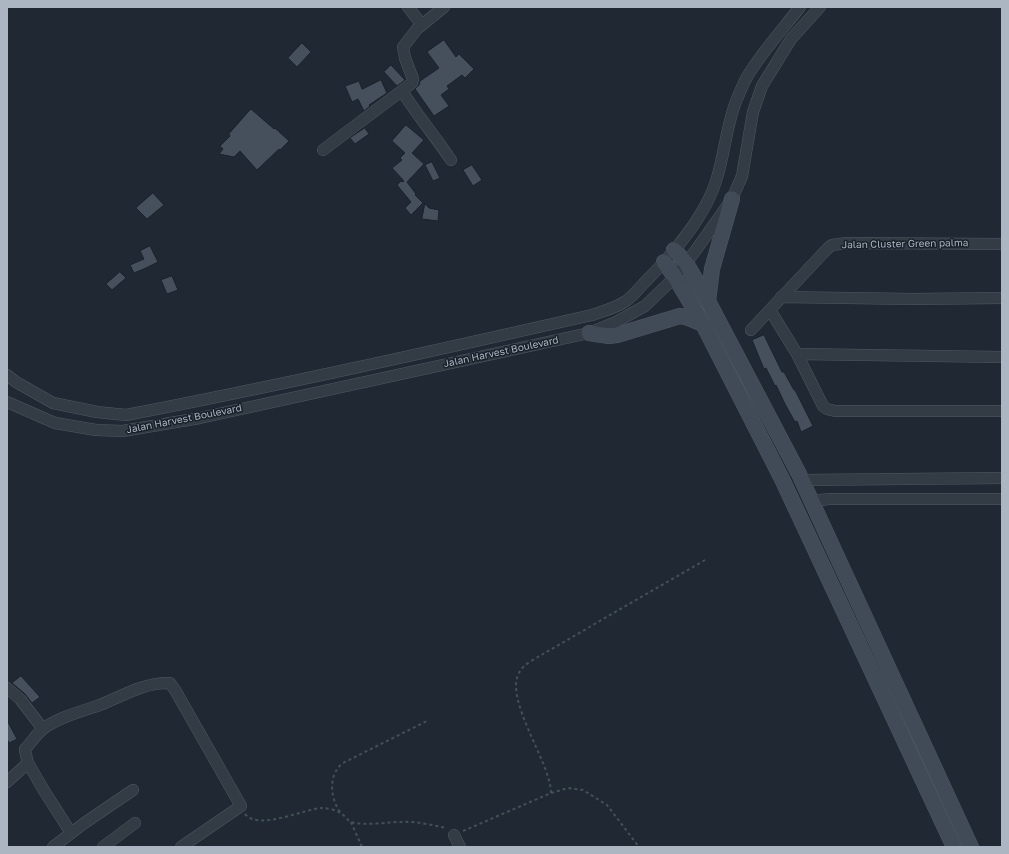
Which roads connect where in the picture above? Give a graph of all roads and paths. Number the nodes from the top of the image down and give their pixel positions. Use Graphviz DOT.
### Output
graph roads {
  1 [pos="408,7"];
  2 [pos="444,7"];
  3 [pos="800,7"];
  4 [pos="820,7"];
  5 [pos="422,24"];
  6 [pos="402,91"];
  7 [pos="323,150"];
  8 [pos="451,160"];
  9 [pos="732,199"];
  10 [pos="1002,244"];
  11 [pos="674,250"];
  12 [pos="664,262"];
  13 [pos="686,263"];
  14 [pos="675,277"];
  15 [pos="781,297"];
  16 [pos="1002,298"];
  17 [pos="708,301"];
  18 [pos="770,310"];
  19 [pos="703,324"];
  20 [pos="751,330"];
  21 [pos="589,333"];
  22 [pos="797,354"];
  23 [pos="1002,357"];
  24 [pos="376,362"];
  25 [pos="7,375"];
  26 [pos="380,379"];
  27 [pos="7,402"];
  28 [pos="1002,412"];
  29 [pos="1002,478"];
  30 [pos="802,480"];
  31 [pos="1002,499"];
  32 [pos="812,501"];
  33 [pos="705,560"];
  34 [pos="7,688"];
  35 [pos="429,720"];
  36 [pos="43,729"];
  37 [pos="28,763"];
  38 [pos="7,782"];
  39 [pos="133,790"];
  40 [pos="551,793"];
  41 [pos="241,806"];
  42 [pos="341,813"];
  43 [pos="351,822"];
  44 [pos="135,823"];
  45 [pos="71,832"];
  46 [pos="454,835"];
  47 [pos="53,847"];
  48 [pos="103,847"];
  49 [pos="181,847"];
  50 [pos="362,847"];
  51 [pos="460,847"];
  52 [pos="639,847"];
  53 [pos="954,847"];
  54 [pos="971,847"];
  1 -- 5 [label="street"];
  2 -- 5 [label="street"];
  3 -- 11 [label="street, Jalan Harvest Boulevard"];
  4 -- 9 [label="street, Jalan Harvest Boulevard"];
  5 -- 6 [label="street"];
  6 -- 7 [label="street"];
  6 -- 8 [label="street"];
  9 -- 13 [label="street, Jalan Harvest Boulevard"];
  9 -- 17 [label="street"];
  10 -- 15 [label="street, Jalan Cluster Green palma"];
  11 -- 12 [label="street, Jalan Harvest Boulevard"];
  11 -- 13 [label="street"];
  12 -- 14 [label="street"];
  12 -- 24 [label="street, Jalan Harvest Boulevard"];
  13 -- 14 [label="street, Jalan Harvest Boulevard"];
  13 -- 17 [label="street"];
  14 -- 19 [label="street"];
  14 -- 21 [label="street, Jalan Harvest Boulevard"];
  15 -- 16 [label="street"];
  15 -- 18 [label="street, Jalan Cluster Green palma"];
  17 -- 30 [label="street"];
  18 -- 20 [label="street, Jalan Cluster Green palma"];
  18 -- 22 [label="street"];
  19 -- 21 [label="street"];
  19 -- 53 [label="street"];
  21 -- 26 [label="street, Jalan Harvest Boulevard"];
  22 -- 23 [label="street"];
  22 -- 28 [label="street"];
  24 -- 25 [label="street, Jalan Harvest Boulevard"];
  24 -- 26 [label="street"];
  26 -- 27 [label="street, Jalan Harvest Boulevard"];
  29 -- 30 [label="street"];
  30 -- 32 [label="street"];
  31 -- 32 [label="street"];
  32 -- 54 [label="street"];
  33 -- 40 [label="path"];
  34 -- 36 [label="street"];
  35 -- 42 [label="path"];
  36 -- 37 [label="street"];
  36 -- 41 [label="street"];
  37 -- 38 [label="street"];
  37 -- 45 [label="street"];
  39 -- 45 [label="street"];
  40 -- 46 [label="path"];
  40 -- 52 [label="path"];
  41 -- 42 [label="path"];
  41 -- 49 [label="street"];
  42 -- 43 [label="path"];
  43 -- 46 [label="path"];
  43 -- 50 [label="path"];
  44 -- 48 [label="street"];
  45 -- 47 [label="street"];
  46 -- 51 [label="street"];
}
